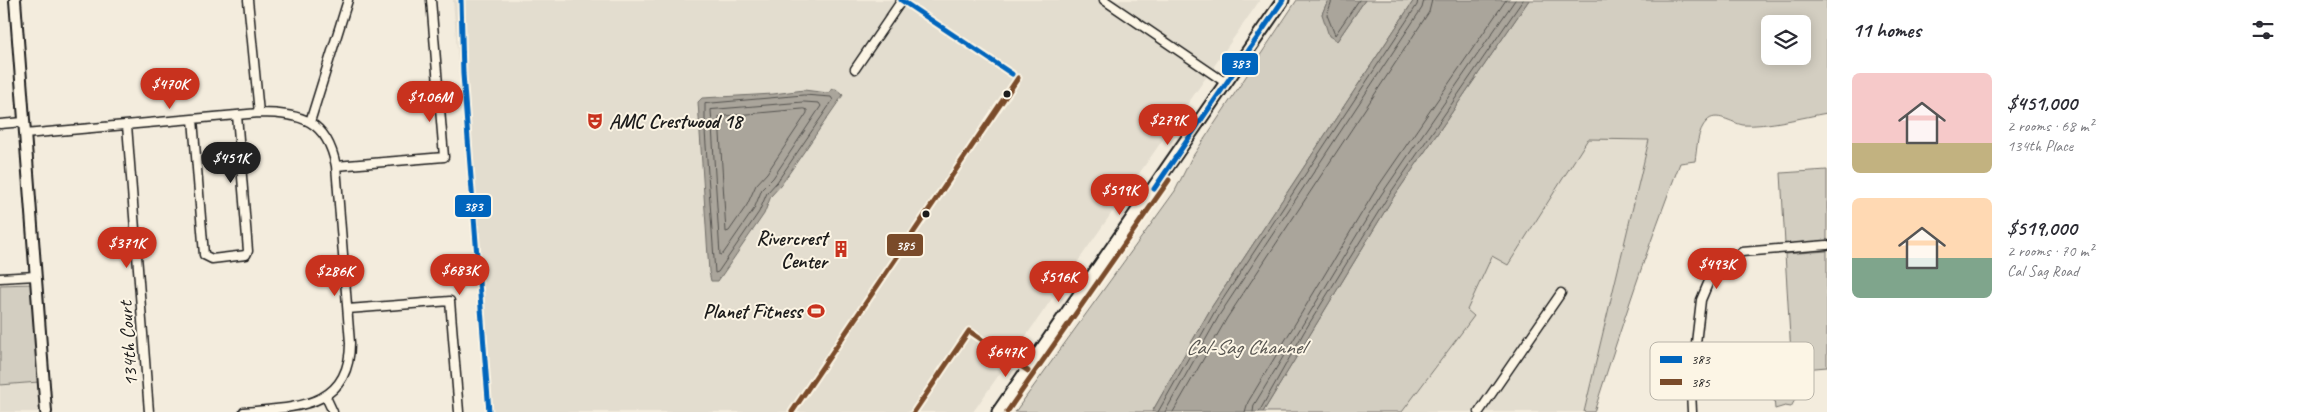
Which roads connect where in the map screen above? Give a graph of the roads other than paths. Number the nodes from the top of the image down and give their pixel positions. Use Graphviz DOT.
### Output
graph roads {
  1 [pos="15,0"];
  2 [pos="248,0"];
  3 [pos="348,0"];
  4 [pos="431,0"];
  5 [pos="902,0"];
  6 [pos="1104,0"];
  7 [pos="1283,0"];
  8 [pos="855,70"];
  9 [pos="1226,83"];
  10 [pos="259,113"];
  11 [pos="237,115"];
  12 [pos="193,119"];
  13 [pos="24,122"];
  14 [pos="310,122"];
  15 [pos="0,124"];
  16 [pos="127,125"];
  17 [pos="25,134"];
  18 [pos="336,166"];
  19 [pos="1827,245"];
  20 [pos="36,276"];
  21 [pos="0,278"];
  22 [pos="1562,293"];
  23 [pos="348,309"];
  24 [pos="1696,342"];
  25 [pos="326,397"];
  26 [pos="286,410"];
  27 [pos="46,412"];
  28 [pos="149,412"];
  29 [pos="244,412"];
  30 [pos="333,412"];
  31 [pos="459,412"];
  32 [pos="998,412"];
  33 [pos="1479,412"];
  1 -- 13 [label="street"];
  2 -- 10 [label="street"];
  3 -- 14 [label="street"];
  4 -- 18 [label="street"];
  5 -- 8 [label="street"];
  6 -- 9 [label="street"];
  7 -- 9 [label="main road"];
  9 -- 32 [label="main road"];
  10 -- 11 [label="street"];
  10 -- 14 [label="street"];
  11 -- 12 [label="street"];
  11 -- 12 [label="street"];
  12 -- 16 [label="street"];
  13 -- 15 [label="street"];
  13 -- 17 [label="street"];
  14 -- 18 [label="street"];
  16 -- 17 [label="street"];
  16 -- 28 [label="street, 134th Court"];
  17 -- 20 [label="street"];
  18 -- 23 [label="street"];
  19 -- 24 [label="street"];
  20 -- 21 [label="street"];
  20 -- 27 [label="street"];
  22 -- 33 [label="street"];
  23 -- 25 [label="street"];
  23 -- 31 [label="street"];
  25 -- 26 [label="street"];
  25 -- 30 [label="street"];
  26 -- 29 [label="street"];
}
